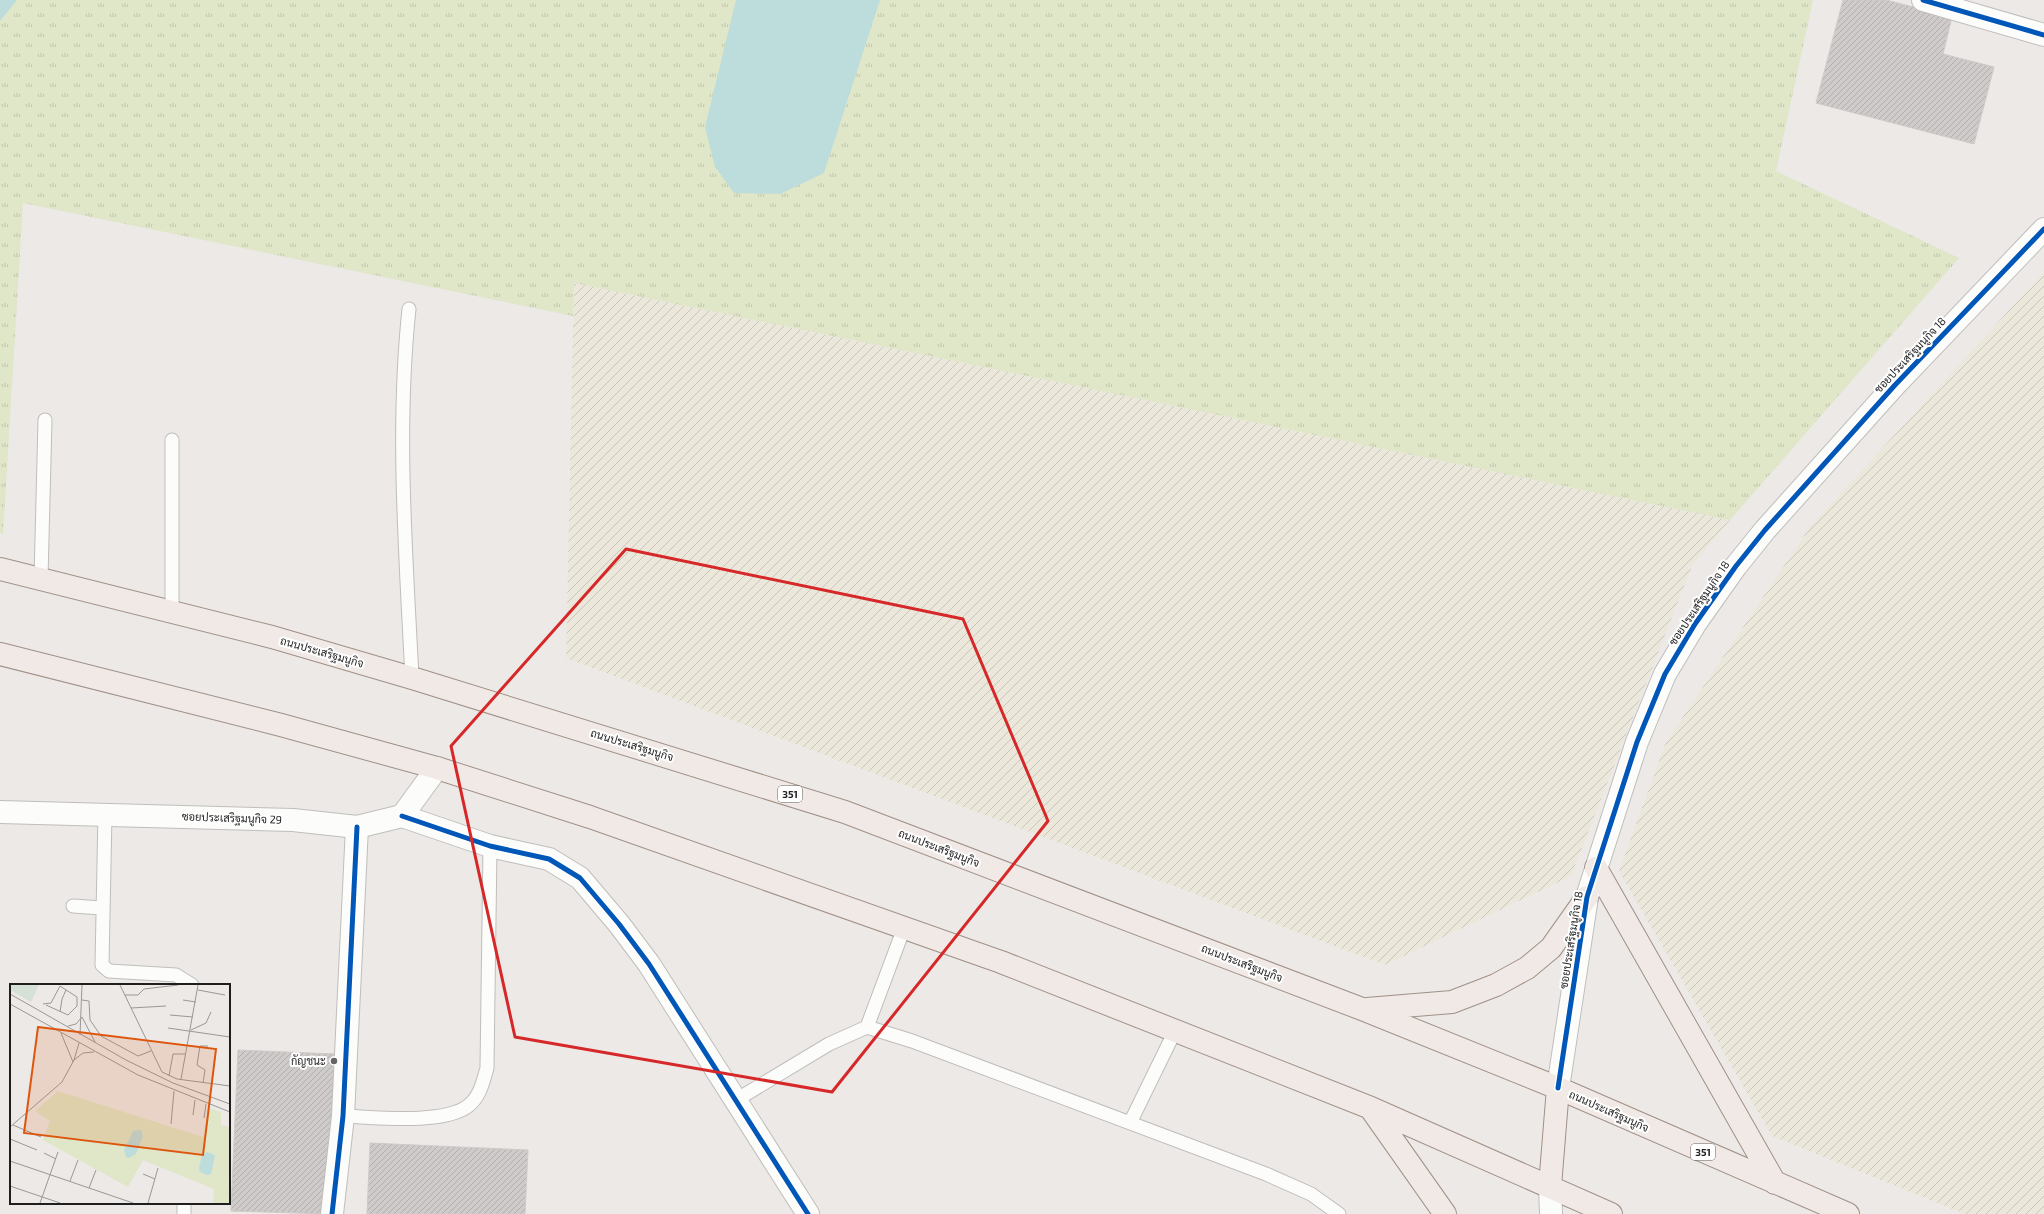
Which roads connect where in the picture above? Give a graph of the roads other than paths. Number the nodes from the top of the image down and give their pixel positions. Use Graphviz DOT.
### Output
graph roads {
  1 [pos="1922,0"];
  2 [pos="2044,35"];
  3 [pos="2044,229"];
  4 [pos="409,309"];
  5 [pos="45,420"];
  6 [pos="172,440"];
  7 [pos="0,569"];
  8 [pos="41,578"];
  9 [pos="172,611"];
  10 [pos="0,654"];
  11 [pos="412,678"];
  12 [pos="437,768"];
  13 [pos="0,812"];
  14 [pos="105,814"];
  15 [pos="402,816"];
  16 [pos="357,827"];
  17 [pos="490,846"];
  18 [pos="1596,868"];
  19 [pos="1587,897"];
  20 [pos="73,906"];
  21 [pos="102,908"];
  22 [pos="904,928"];
  23 [pos="190,984"];
  24 [pos="1362,1009"];
  25 [pos="867,1027"];
  26 [pos="1175,1031"];
  27 [pos="1558,1088"];
  28 [pos="736,1100"];
  29 [pos="1371,1108"];
  30 [pos="343,1116"];
  31 [pos="1130,1123"];
  32 [pos="1775,1183"];
  33 [pos="1550,1186"];
  34 [pos="332,1214"];
  35 [pos="808,1214"];
  36 [pos="1338,1214"];
  37 [pos="1445,1214"];
  38 [pos="1551,1214"];
  39 [pos="1611,1214"];
  40 [pos="1848,1214"];
  1 -- 2 [label="street"];
  3 -- 18 [label="street, ซอยประเสริฐมนูกิจ 18"];
  4 -- 11 [label="lane"];
  5 -- 8 [label="lane"];
  6 -- 9 [label="lane"];
  7 -- 8 [label="main road, ถนนประเสริฐมนูกิจ / 351"];
  8 -- 9 [label="main road, ถนนประเสริฐมนูกิจ / 351"];
  9 -- 11 [label="main road, ถนนประเสริฐมนูกิจ / 351"];
  10 -- 12 [label="main road"];
  11 -- 24 [label="main road, ถนนประเสริฐมนูกิจ / 351"];
  12 -- 15 [label="street"];
  12 -- 22 [label="main road"];
  13 -- 14 [label="street, ซอยประเสริฐมนูกิจ 29"];
  14 -- 16 [label="street, ซอยประเสริฐมนูกิจ 29"];
  14 -- 21 [label="lane"];
  15 -- 16 [label="street, ซอยประเสริฐมนูกิจ 29"];
  15 -- 17 [label="street"];
  16 -- 30 [label="street"];
  17 -- 28 [label="street"];
  17 -- 30 [label="lane"];
  18 -- 19 [label="street, ซอยประเสริฐมนูกิจ 18"];
  18 -- 32 [label="main road"];
  19 -- 24 [label="main road"];
  19 -- 27 [label="street, ซอยประเสริฐมนูกิจ 18"];
  20 -- 21 [label="lane"];
  21 -- 23 [label="lane"];
  22 -- 25 [label="lane"];
  22 -- 26 [label="main road"];
  24 -- 27 [label="main road, ถนนประเสริฐมนูกิจ / 351"];
  25 -- 28 [label="lane"];
  25 -- 31 [label="lane"];
  26 -- 29 [label="main road"];
  26 -- 31 [label="lane"];
  27 -- 32 [label="main road, ถนนประเสริฐมนูกิจ / 351"];
  27 -- 33 [label="main road"];
  28 -- 35 [label="street"];
  29 -- 33 [label="main road"];
  29 -- 37 [label="main road"];
  30 -- 34 [label="street"];
  31 -- 36 [label="lane"];
  32 -- 40 [label="main road, ถนนประเสริฐมนูกิจ / 351"];
  33 -- 38 [label="street"];
  33 -- 39 [label="main road"];
}
